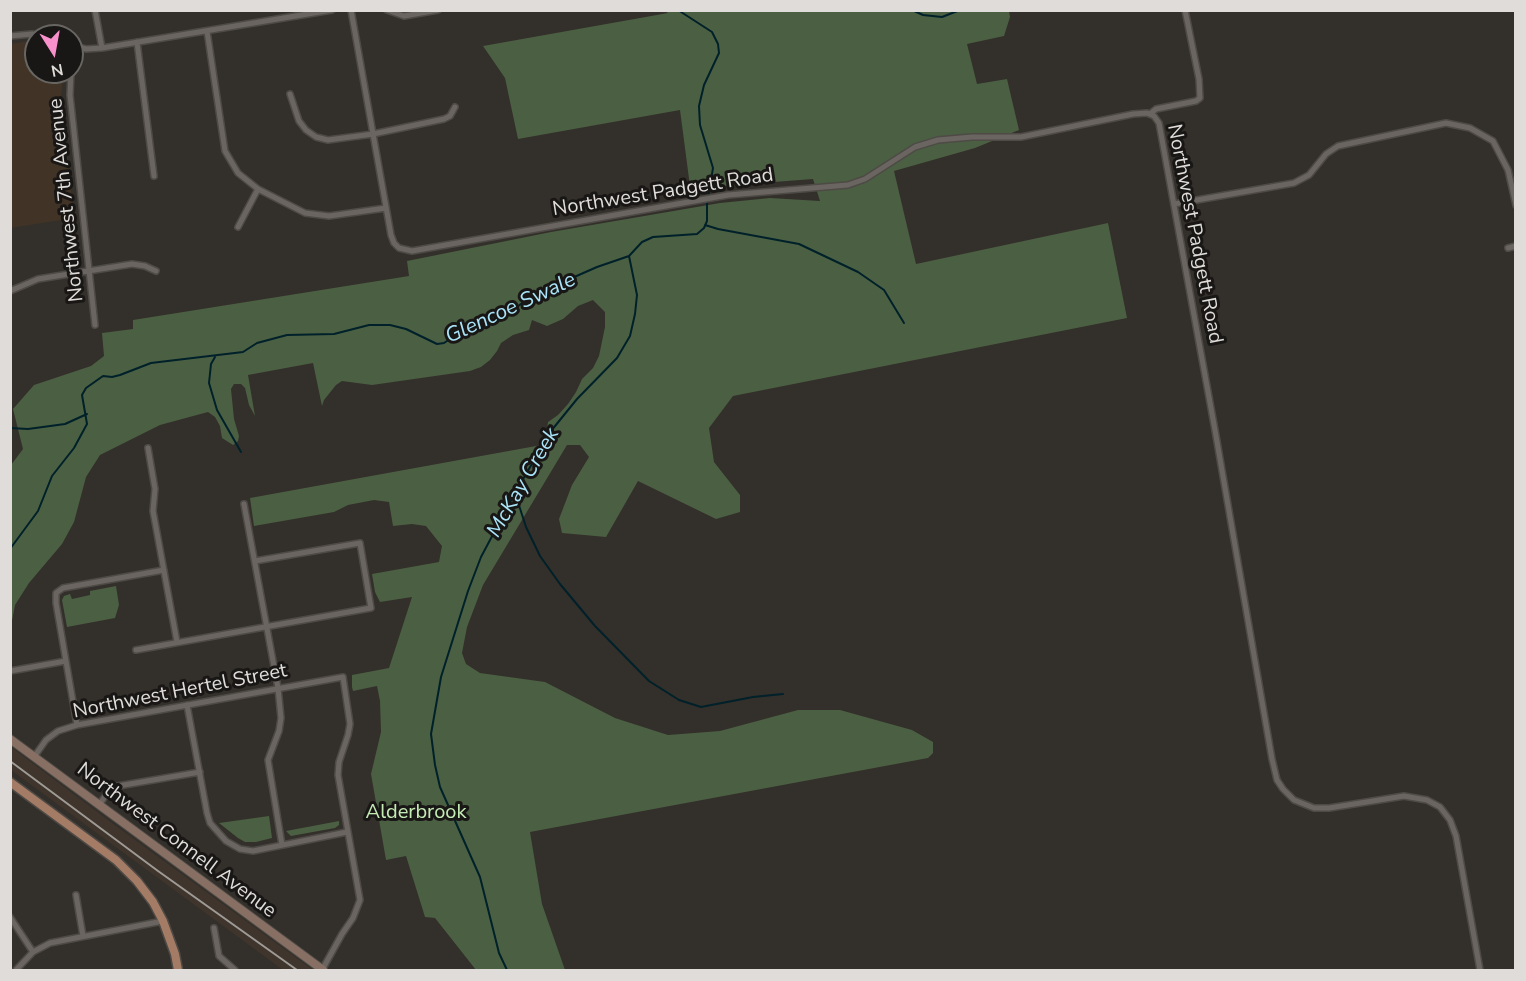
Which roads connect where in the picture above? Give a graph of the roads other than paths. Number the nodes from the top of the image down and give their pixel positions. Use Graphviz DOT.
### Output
graph roads {
  1 [pos="95,10"];
  2 [pos="332,10"];
  3 [pos="351,10"];
  4 [pos="387,10"];
  5 [pos="438,10"];
  6 [pos="1185,10"];
  7 [pos="207,30"];
  8 [pos="137,42"];
  9 [pos="84,48"];
  10 [pos="102,48"];
  11 [pos="71,84"];
  12 [pos="290,94"];
  13 [pos="455,107"];
  14 [pos="1150,114"];
  15 [pos="373,134"];
  16 [pos="154,176"];
  17 [pos="258,189"];
  18 [pos="1174,204"];
  19 [pos="1515,205"];
  20 [pos="386,208"];
  21 [pos="238,226"];
  22 [pos="1515,246"];
  23 [pos="1508,248"];
  24 [pos="89,271"];
  25 [pos="156,271"];
  26 [pos="10,291"];
  27 [pos="95,325"];
  28 [pos="148,448"];
  29 [pos="244,504"];
  30 [pos="255,561"];
  31 [pos="164,570"];
  32 [pos="267,626"];
  33 [pos="177,642"];
  34 [pos="136,650"];
  35 [pos="66,661"];
  36 [pos="10,671"];
  37 [pos="278,688"];
  38 [pos="187,705"];
  39 [pos="77,725"];
  40 [pos="10,739"];
  41 [pos="34,757"];
  42 [pos="200,772"];
  43 [pos="10,782"];
  44 [pos="99,805"];
  45 [pos="347,832"];
  46 [pos="282,845"];
  47 [pos="75,895"];
  48 [pos="10,917"];
  49 [pos="164,921"];
  50 [pos="214,928"];
  51 [pos="83,936"];
  52 [pos="33,952"];
  53 [pos="16,970"];
  54 [pos="178,970"];
  55 [pos="235,970"];
  56 [pos="322,970"];
  57 [pos="1480,970"];
  1 -- 10 [label="street"];
  2 -- 7 [label="street"];
  3 -- 15 [label="street"];
  4 -- 5 [label="street"];
  6 -- 14 [label="street"];
  7 -- 8 [label="street"];
  7 -- 17 [label="street"];
  8 -- 10 [label="street"];
  8 -- 16 [label="street"];
  9 -- 10 [label="street"];
  11 -- 24 [label="street, Northwest 7th Avenue"];
  12 -- 15 [label="street"];
  13 -- 15 [label="street"];
  14 -- 18 [label="street, Northwest Padgett Road"];
  14 -- 20 [label="street, Northwest Padgett Road"];
  15 -- 20 [label="street"];
  17 -- 20 [label="street"];
  17 -- 21 [label="street"];
  18 -- 19 [label="street"];
  18 -- 57 [label="street, Northwest Padgett Road"];
  22 -- 23 [label="street"];
  24 -- 25 [label="street"];
  24 -- 26 [label="street"];
  24 -- 27 [label="street, Northwest 7th Avenue"];
  28 -- 31 [label="street"];
  29 -- 30 [label="street"];
  30 -- 32 [label="street"];
  30 -- 32 [label="street"];
  31 -- 33 [label="street"];
  31 -- 35 [label="street"];
  32 -- 33 [label="street"];
  32 -- 37 [label="street"];
  33 -- 34 [label="street"];
  35 -- 36 [label="street"];
  35 -- 39 [label="street"];
  37 -- 38 [label="street, Northwest Hertel Street"];
  37 -- 45 [label="street, Northwest Hertel Street"];
  37 -- 46 [label="street"];
  38 -- 39 [label="street, Northwest Hertel Street"];
  38 -- 42 [label="street"];
  39 -- 41 [label="street, Northwest Hertel Street"];
  40 -- 41 [label="street, Northwest Connell Avenue"];
  41 -- 44 [label="street, Northwest Connell Avenue"];
  42 -- 44 [label="street"];
  42 -- 46 [label="street"];
  43 -- 49 [label="main road"];
  44 -- 56 [label="street, Northwest Connell Avenue"];
  45 -- 46 [label="street"];
  45 -- 56 [label="street"];
  47 -- 51 [label="street"];
  48 -- 52 [label="street"];
  49 -- 51 [label="street"];
  49 -- 54 [label="main road"];
  50 -- 55 [label="street"];
  51 -- 52 [label="street"];
  52 -- 53 [label="street"];
}
